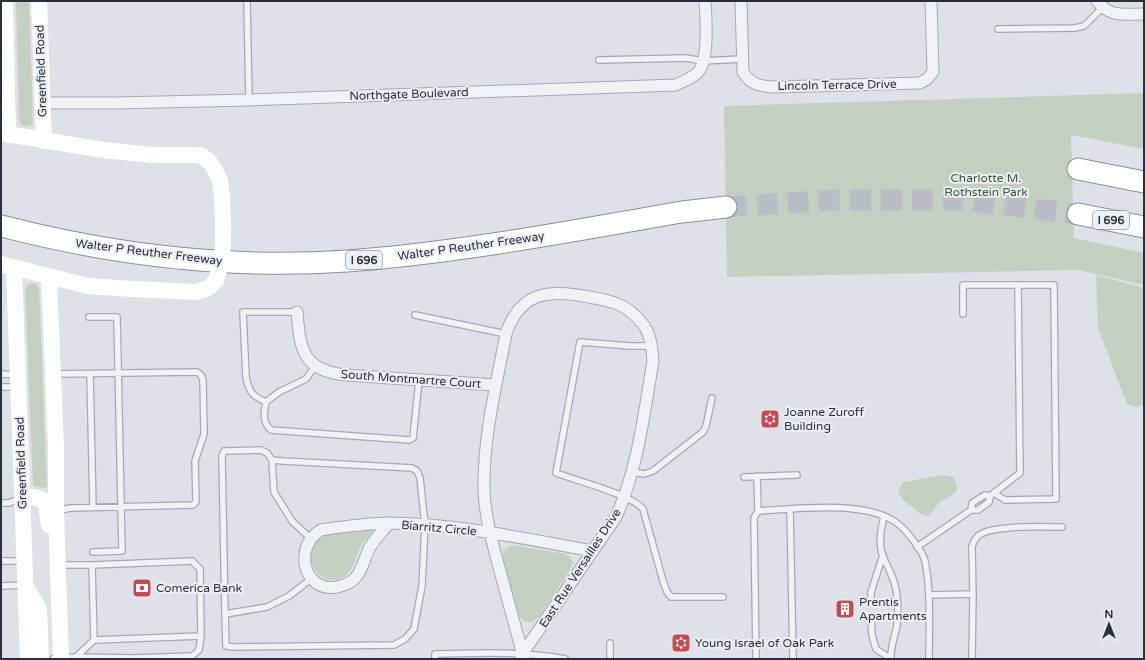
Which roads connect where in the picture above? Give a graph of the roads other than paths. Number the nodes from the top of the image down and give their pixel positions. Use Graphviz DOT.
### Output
graph roads {
  1 [pos="4,1"];
  2 [pos="39,1"];
  3 [pos="247,1"];
  4 [pos="705,1"];
  5 [pos="741,1"];
  6 [pos="931,1"];
  7 [pos="1099,4"];
  8 [pos="1144,14"];
  9 [pos="998,29"];
  10 [pos="3,33"];
  11 [pos="741,59"];
  12 [pos="599,60"];
  13 [pos="703,61"];
  14 [pos="249,100"];
  15 [pos="43,103"];
  16 [pos="5,134"];
  17 [pos="44,141"];
  18 [pos="1078,169"];
  19 [pos="1144,182"];
  20 [pos="726,207"];
  21 [pos="1078,214"];
  22 [pos="1,226"];
  23 [pos="1144,227"];
  24 [pos="7,266"];
  25 [pos="49,277"];
  26 [pos="1018,285"];
  27 [pos="297,312"];
  28 [pos="964,314"];
  29 [pos="415,315"];
  30 [pos="89,317"];
  31 [pos="506,334"];
  32 [pos="651,346"];
  33 [pos="315,366"];
  34 [pos="118,373"];
  35 [pos="1,374"];
  36 [pos="53,374"];
  37 [pos="90,374"];
  38 [pos="419,380"];
  39 [pos="18,381"];
  40 [pos="496,385"];
  41 [pos="1,387"];
  42 [pos="712,398"];
  43 [pos="266,402"];
  44 [pos="272,460"];
  45 [pos="632,472"];
  46 [pos="797,475"];
  47 [pos="757,476"];
  48 [pos="744,477"];
  49 [pos="992,495"];
  50 [pos="625,497"];
  51 [pos="23,498"];
  52 [pos="1,503"];
  53 [pos="121,507"];
  54 [pos="93,508"];
  55 [pos="790,509"];
  56 [pos="56,511"];
  57 [pos="758,511"];
  58 [pos="884,516"];
  59 [pos="389,523"];
  60 [pos="425,525"];
  61 [pos="1062,527"];
  62 [pos="490,532"];
  63 [pos="310,539"];
  64 [pos="917,547"];
  65 [pos="594,551"];
  66 [pos="93,552"];
  67 [pos="883,555"];
  68 [pos="1,561"];
  69 [pos="24,561"];
  70 [pos="54,565"];
  71 [pos="92,565"];
  72 [pos="311,579"];
  73 [pos="25,585"];
  74 [pos="1,586"];
  75 [pos="973,594"];
  76 [pos="929,595"];
  77 [pos="723,597"];
  78 [pos="871,602"];
  79 [pos="225,614"];
  80 [pos="871,616"];
  81 [pos="201,636"];
  82 [pos="94,640"];
  83 [pos="610,643"];
  84 [pos="523,657"];
  85 [pos="66,658"];
  86 [pos="28,659"];
  87 [pos="41,659"];
  88 [pos="53,659"];
  89 [pos="435,659"];
  90 [pos="565,659"];
  91 [pos="610,659"];
  92 [pos="756,659"];
  93 [pos="792,659"];
  94 [pos="891,659"];
  95 [pos="929,659"];
  96 [pos="972,659"];
  1 -- 10 [label="main road"];
  2 -- 15 [label="main road, Greenfield Road"];
  3 -- 14 [label="lane"];
  4 -- 13 [label="street, Northgate Boulevard"];
  5 -- 11 [label="street, Lincoln Terrace Drive"];
  6 -- 11 [label="street, Lincoln Terrace Drive"];
  7 -- 8 [label="street"];
  7 -- 9 [label="lane"];
  10 -- 16 [label="main road"];
  11 -- 13 [label="lane"];
  12 -- 13 [label="lane"];
  13 -- 14 [label="street, Northgate Boulevard"];
  14 -- 15 [label="street, Northgate Boulevard"];
  15 -- 17 [label="main road, Greenfield Road"];
  16 -- 17 [label="main road"];
  17 -- 25 [label="main road, bridge"];
  18 -- 19 [label="highway"];
  20 -- 22 [label="highway, Walter P Reuther Freeway / I 696"];
  21 -- 23 [label="highway, I 696"];
  24 -- 25 [label="main road"];
  24 -- 39 [label="main road, Greenfield Road"];
  25 -- 36 [label="main road"];
  26 -- 28 [label="lane"];
  26 -- 49 [label="lane"];
  26 -- 49 [label="lane"];
  27 -- 33 [label="street, South Montmartre Court"];
  27 -- 43 [label="lane"];
  29 -- 31 [label="lane"];
  30 -- 34 [label="lane"];
  31 -- 32 [label="street, East Rue Versailles Drive"];
  31 -- 40 [label="street, East Rue Versailles Drive"];
  32 -- 45 [label="street, East Rue Versailles Drive"];
  32 -- 50 [label="lane"];
  33 -- 38 [label="street, South Montmartre Court"];
  33 -- 43 [label="lane"];
  34 -- 37 [label="lane"];
  34 -- 53 [label="lane"];
  34 -- 53 [label="lane"];
  35 -- 39 [label="lane"];
  36 -- 37 [label="lane"];
  36 -- 56 [label="main road"];
  37 -- 54 [label="lane"];
  38 -- 40 [label="street, South Montmartre Court"];
  38 -- 43 [label="lane"];
  39 -- 41 [label="lane"];
  39 -- 51 [label="main road, Greenfield Road"];
  40 -- 62 [label="street, East Rue Versailles Drive"];
  42 -- 45 [label="lane"];
  44 -- 60 [label="lane"];
  44 -- 63 [label="lane"];
  44 -- 79 [label="lane"];
  45 -- 50 [label="street, East Rue Versailles Drive"];
  46 -- 47 [label="lane"];
  47 -- 48 [label="lane"];
  47 -- 57 [label="lane"];
  49 -- 64 [label="lane"];
  50 -- 65 [label="street, East Rue Versailles Drive"];
  50 -- 77 [label="lane"];
  51 -- 52 [label="lane"];
  51 -- 69 [label="main road, Greenfield Road"];
  51 -- 70 [label="main road"];
  53 -- 54 [label="lane"];
  53 -- 66 [label="lane"];
  54 -- 56 [label="lane"];
  55 -- 57 [label="lane"];
  55 -- 58 [label="lane"];
  55 -- 93 [label="lane"];
  56 -- 70 [label="main road"];
  57 -- 92 [label="lane"];
  58 -- 64 [label="lane"];
  58 -- 67 [label="lane"];
  59 -- 60 [label="street, Biarritz Circle"];
  59 -- 63 [label="street, Biarritz Circle"];
  59 -- 72 [label="street, Biarritz Circle"];
  60 -- 62 [label="street, Biarritz Circle"];
  60 -- 79 [label="lane"];
  61 -- 75 [label="lane"];
  62 -- 65 [label="street, Biarritz Circle"];
  62 -- 84 [label="street, East Rue Versailles Drive"];
  63 -- 72 [label="street"];
  64 -- 76 [label="lane"];
  65 -- 84 [label="street, East Rue Versailles Drive"];
  67 -- 78 [label="lane"];
  67 -- 94 [label="lane"];
  68 -- 69 [label="lane"];
  69 -- 73 [label="main road, Greenfield Road"];
  70 -- 71 [label="lane"];
  70 -- 85 [label="main road"];
  70 -- 88 [label="main road"];
  71 -- 81 [label="lane"];
  71 -- 82 [label="lane"];
  72 -- 79 [label="lane"];
  73 -- 74 [label="lane"];
  73 -- 86 [label="main road, Greenfield Road"];
  73 -- 87 [label="main road"];
  75 -- 76 [label="lane"];
  75 -- 96 [label="lane"];
  76 -- 95 [label="lane"];
  80 -- 94 [label="lane"];
  81 -- 82 [label="lane"];
  81 -- 85 [label="lane"];
  82 -- 85 [label="lane"];
  83 -- 91 [label="lane"];
  84 -- 89 [label="lane"];
  84 -- 90 [label="lane"];
  85 -- 88 [label="lane"];
}
